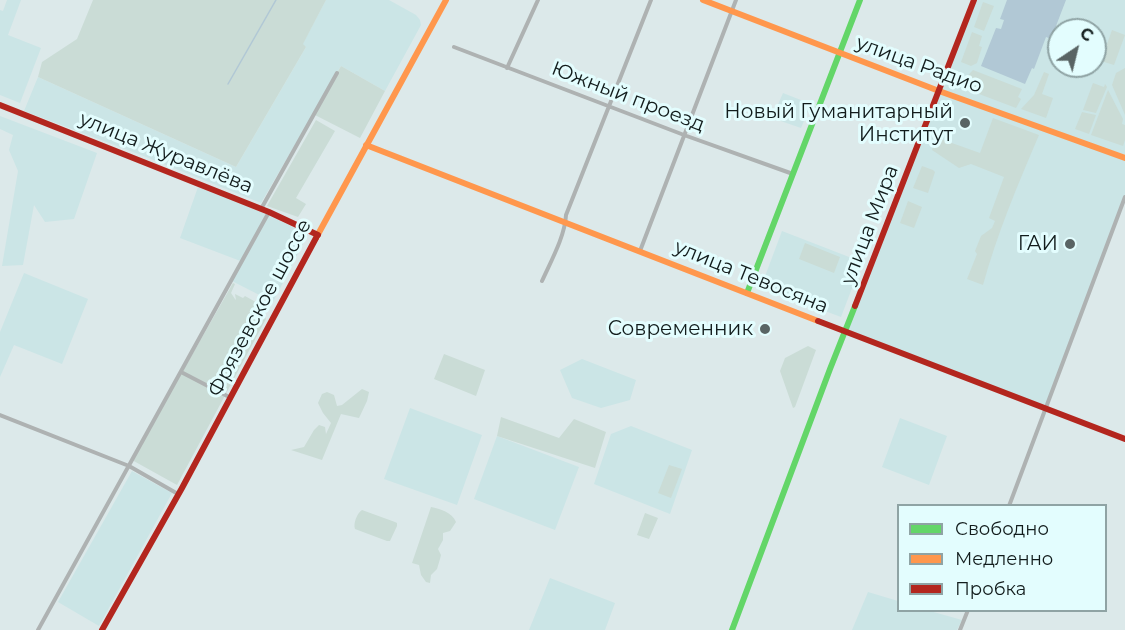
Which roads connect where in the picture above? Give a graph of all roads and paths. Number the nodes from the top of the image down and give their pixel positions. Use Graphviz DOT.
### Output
graph roads {
  1 [pos="446,0"];
  2 [pos="538,0"];
  3 [pos="651,0"];
  4 [pos="703,0"];
  5 [pos="736,0"];
  6 [pos="860,0"];
  7 [pos="974,0"];
  8 [pos="732,11"];
  9 [pos="454,47"];
  10 [pos="840,54"];
  11 [pos="507,68"];
  12 [pos="337,73"];
  13 [pos="939,91"];
  14 [pos="0,105"];
  15 [pos="608,106"];
  16 [pos="684,135"];
  17 [pos="366,145"];
  18 [pos="1125,158"];
  19 [pos="793,174"];
  20 [pos="1125,196"];
  21 [pos="261,209"];
  22 [pos="269,212"];
  23 [pos="566,224"];
  24 [pos="318,235"];
  25 [pos="640,251"];
  26 [pos="542,281"];
  27 [pos="747,293"];
  28 [pos="845,332"];
  29 [pos="181,372"];
  30 [pos="231,398"];
  31 [pos="1046,409"];
  32 [pos="0,415"];
  33 [pos="1125,439"];
  34 [pos="129,466"];
  35 [pos="178,494"];
  36 [pos="1010,504"];
  37 [pos="967,612"];
  38 [pos="38,630"];
  39 [pos="102,630"];
  40 [pos="732,630"];
  41 [pos="960,630"];
  1 -- 17 [label="main road, Фрязевское шоссе"];
  2 -- 11 [label="street"];
  3 -- 15 [label="street"];
  4 -- 8 [label="main road, улица Радио"];
  5 -- 8 [label="street"];
  6 -- 10 [label="main road"];
  7 -- 13 [label="main road, улица Мира"];
  8 -- 10 [label="main road, улица Радио"];
  8 -- 16 [label="street"];
  9 -- 11 [label="street, Южный проезд"];
  10 -- 13 [label="main road, улица Радио"];
  10 -- 19 [label="main road"];
  11 -- 15 [label="street, Южный проезд"];
  12 -- 21 [label="street"];
  13 -- 18 [label="main road, улица Радио"];
  13 -- 28 [label="main road, улица Мира"];
  14 -- 21 [label="main road, улица Журавлёва"];
  15 -- 16 [label="street, Южный проезд"];
  15 -- 23 [label="street"];
  16 -- 19 [label="street, Южный проезд"];
  16 -- 25 [label="street"];
  17 -- 23 [label="main road, улица Тевосяна"];
  17 -- 24 [label="main road, Фрязевское шоссе"];
  19 -- 27 [label="main road"];
  20 -- 31 [label="street"];
  21 -- 22 [label="main road, улица Журавлёва"];
  22 -- 24 [label="main road, улица Журавлёва"];
  22 -- 29 [label="street"];
  23 -- 25 [label="main road, улица Тевосяна"];
  23 -- 26 [label="street"];
  24 -- 30 [label="main road, Фрязевское шоссе"];
  25 -- 27 [label="main road, улица Тевосяна"];
  27 -- 28 [label="main road, улица Тевосяна"];
  28 -- 31 [label="main road, улица Тевосяна"];
  28 -- 40 [label="main road, улица Мира"];
  29 -- 30 [label="street"];
  29 -- 34 [label="street"];
  30 -- 35 [label="main road, Фрязевское шоссе"];
  31 -- 33 [label="main road, улица Тевосяна"];
  31 -- 36 [label="street"];
  32 -- 34 [label="street"];
  34 -- 35 [label="street"];
  34 -- 38 [label="street"];
  35 -- 39 [label="main road, Фрязевское шоссе"];
  37 -- 41 [label="street"];
}
